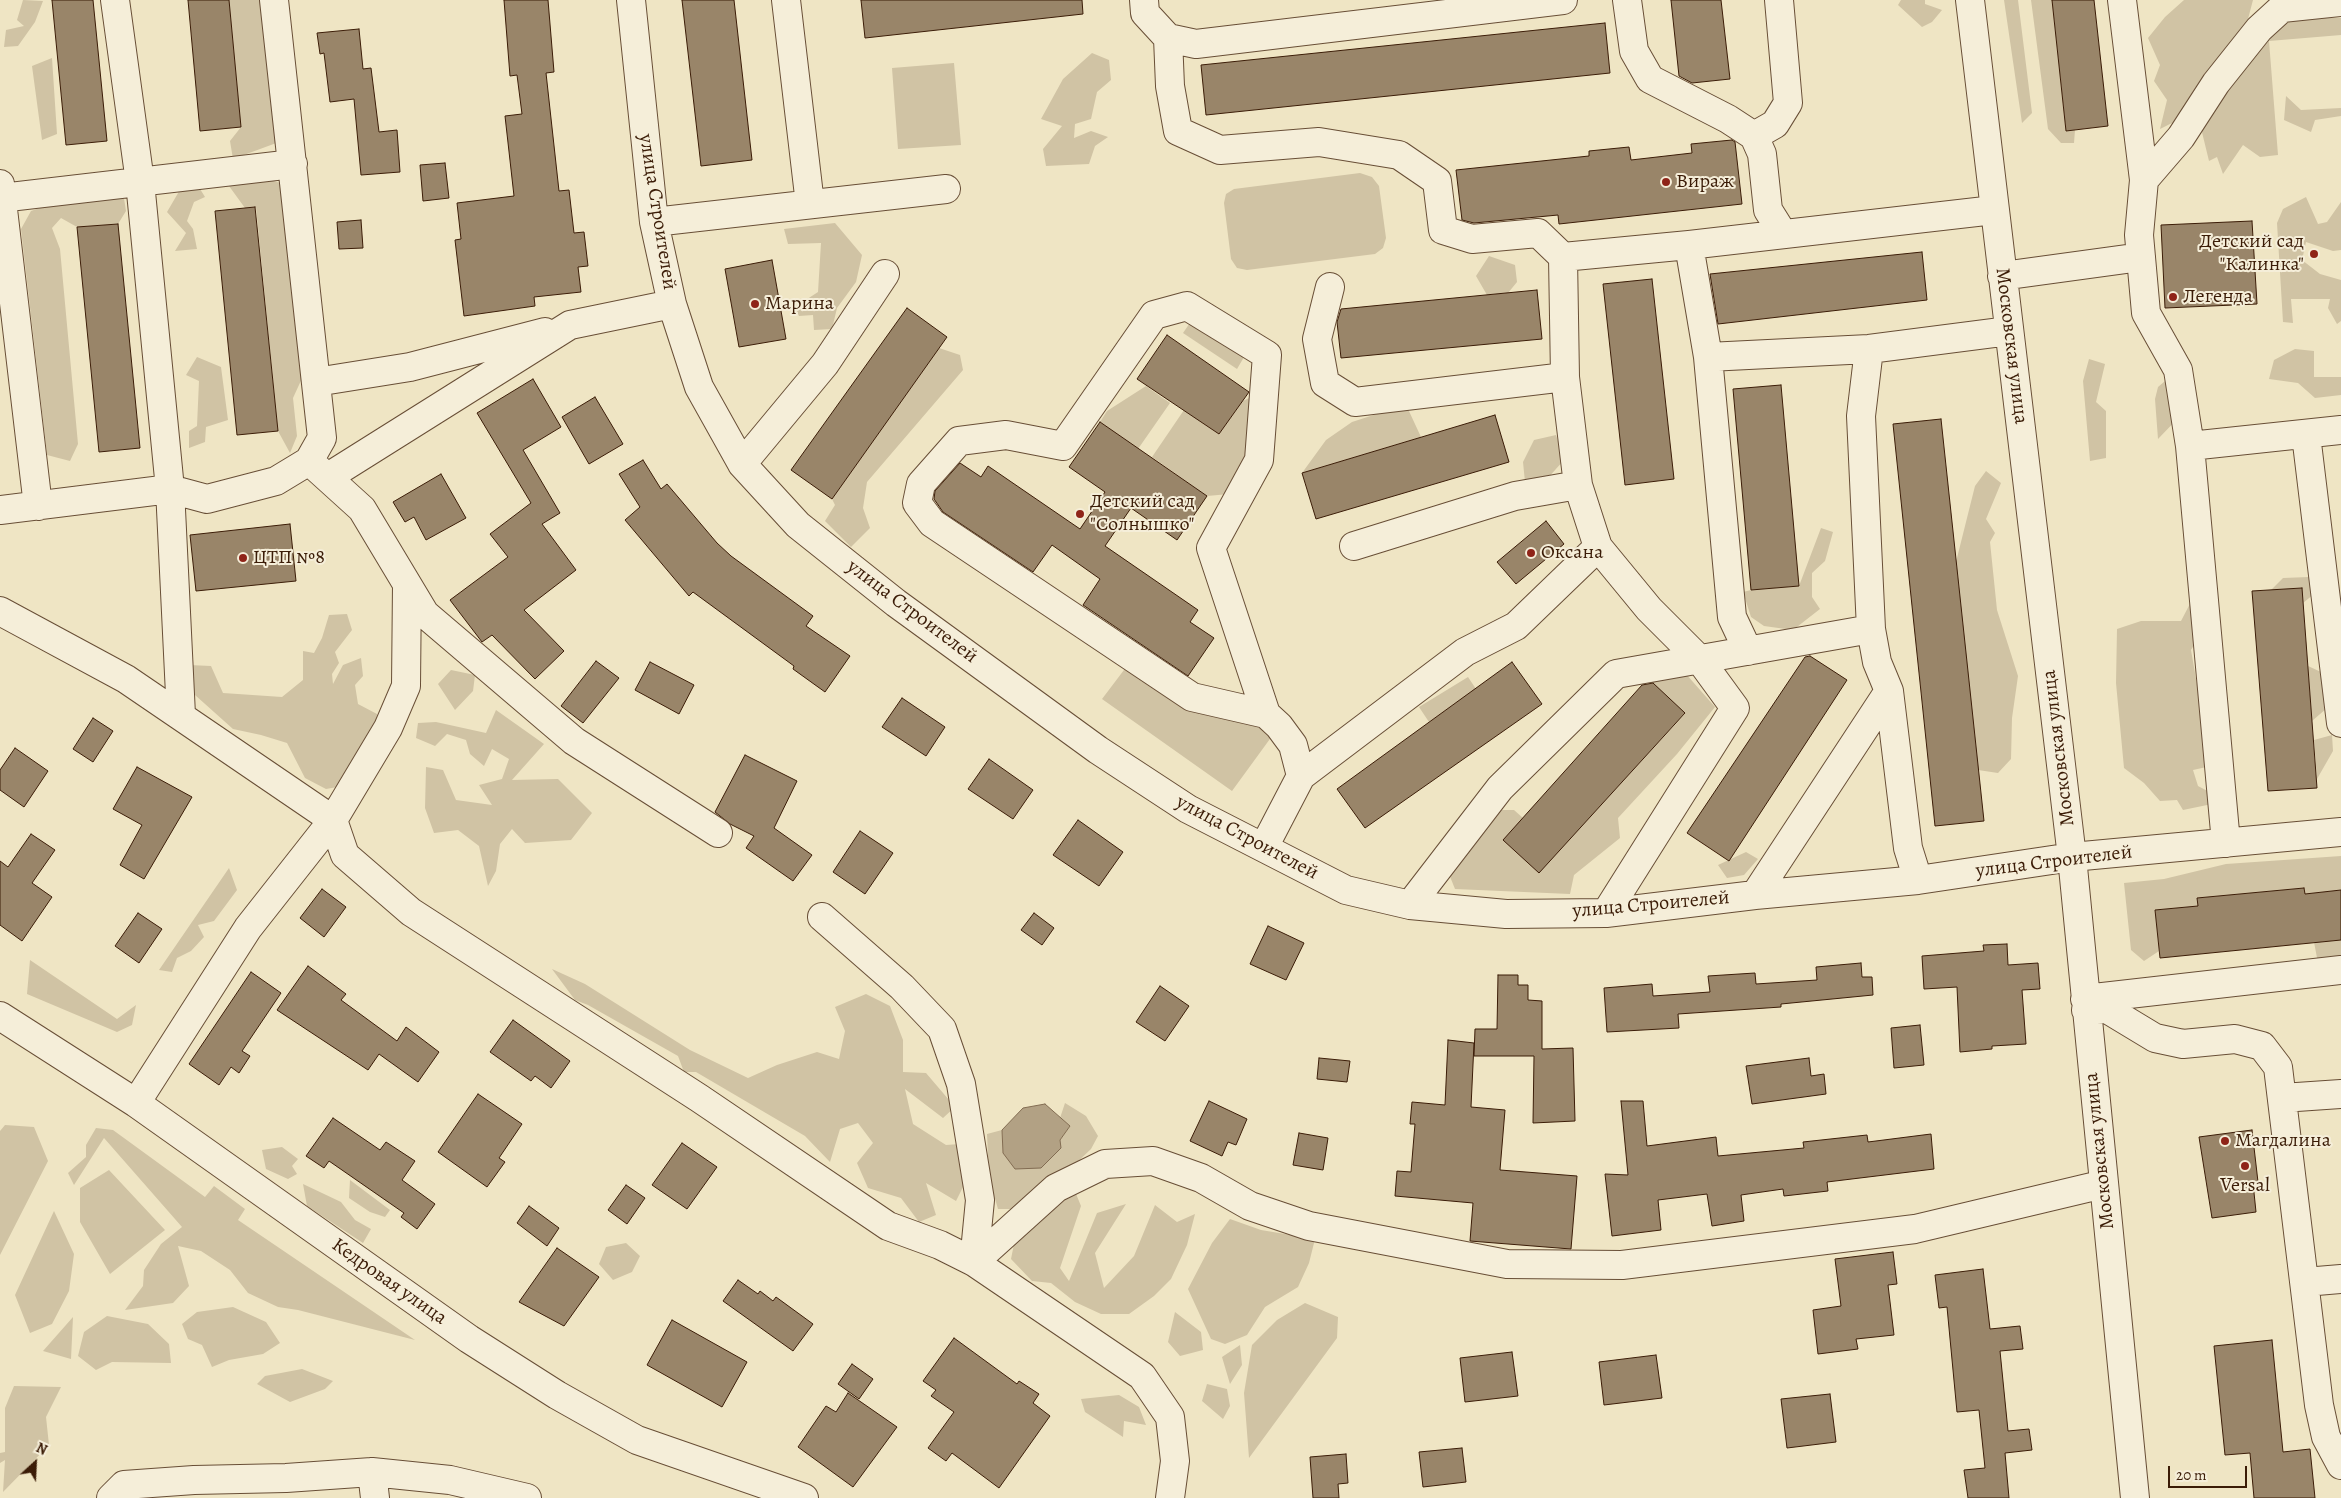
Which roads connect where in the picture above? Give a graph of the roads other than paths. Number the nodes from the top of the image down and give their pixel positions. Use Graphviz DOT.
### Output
graph roads {
  1 [pos="115,0"];
  2 [pos="274,0"];
  3 [pos="631,0"];
  4 [pos="786,0"];
  5 [pos="1144,0"];
  6 [pos="1563,0"];
  7 [pos="1627,0"];
  8 [pos="1779,0"];
  9 [pos="1970,0"];
  10 [pos="2122,0"];
  11 [pos="2341,2"];
  12 [pos="1406,9"];
  13 [pos="1168,38"];
  14 [pos="1754,136"];
  15 [pos="293,164"];
  16 [pos="2144,180"];
  17 [pos="140,182"];
  18 [pos="946,189"];
  19 [pos="0,193"];
  20 [pos="810,204"];
  21 [pos="1994,210"];
  22 [pos="654,222"];
  23 [pos="1783,234"];
  24 [pos="1689,245"];
  25 [pos="1563,257"];
  26 [pos="2141,257"];
  27 [pos="885,274"];
  28 [pos="2002,276"];
  29 [pos="1330,287"];
  30 [pos="672,304"];
  31 [pos="570,325"];
  32 [pos="2009,331"];
  33 [pos="1869,349"];
  34 [pos="1708,357"];
  35 [pos="1565,377"];
  36 [pos="316,382"];
  37 [pos="2341,430"];
  38 [pos="2306,435"];
  39 [pos="2190,446"];
  40 [pos="742,464"];
  41 [pos="318,469"];
  42 [pos="1578,486"];
  43 [pos="170,489"];
  44 [pos="38,506"];
  45 [pos="0,510"];
  46 [pos="1354,546"];
  47 [pos="1598,547"];
  48 [pos="407,584"];
  49 [pos="0,611"];
  50 [pos="1871,630"];
  51 [pos="1748,651"];
  52 [pos="1700,660"];
  53 [pos="1889,691"];
  54 [pos="1266,714"];
  55 [pos="181,715"];
  56 [pos="2341,716"];
  57 [pos="1301,776"];
  58 [pos="333,820"];
  59 [pos="2341,832"];
  60 [pos="718,833"];
  61 [pos="2226,843"];
  62 [pos="1264,848"];
  63 [pos="2072,857"];
  64 [pos="1918,880"];
  65 [pos="1755,895"];
  66 [pos="1410,905"];
  67 [pos="1606,913"];
  68 [pos="822,918"];
  69 [pos="2341,970"];
  70 [pos="2085,1005"];
  71 [pos="0,1016"];
  72 [pos="2341,1094"];
  73 [pos="2282,1098"];
  74 [pos="136,1103"];
  75 [pos="2104,1184"];
  76 [pos="974,1262"];
  77 [pos="2341,1279"];
  78 [pos="2304,1282"];
  79 [pos="2334,1436"];
  80 [pos="2341,1465"];
  81 [pos="372,1472"];
  82 [pos="287,1488"];
  83 [pos="195,1489"];
  84 [pos="451,1489"];
  85 [pos="112,1498"];
  86 [pos="375,1498"];
  87 [pos="527,1498"];
  88 [pos="804,1498"];
  89 [pos="1170,1498"];
  90 [pos="2135,1498"];
  1 -- 17 [label="street"];
  2 -- 15 [label="street"];
  3 -- 22 [label="street, улица Строителей"];
  4 -- 20 [label="street"];
  5 -- 13 [label="street"];
  6 -- 12 [label="street"];
  7 -- 14 [label="street"];
  8 -- 14 [label="street"];
  9 -- 21 [label="street, Московская улица"];
  10 -- 16 [label="street"];
  11 -- 16 [label="street"];
  12 -- 13 [label="street"];
  13 -- 25 [label="street"];
  14 -- 23 [label="street"];
  15 -- 17 [label="street"];
  15 -- 36 [label="street"];
  16 -- 26 [label="street"];
  17 -- 19 [label="street"];
  17 -- 43 [label="street"];
  18 -- 20 [label="street"];
  19 -- 44 [label="street"];
  20 -- 22 [label="street"];
  21 -- 23 [label="street"];
  21 -- 28 [label="street, Московская улица"];
  22 -- 30 [label="street, улица Строителей"];
  23 -- 24 [label="street"];
  24 -- 25 [label="street"];
  24 -- 34 [label="street"];
  25 -- 35 [label="street"];
  26 -- 28 [label="street"];
  26 -- 39 [label="street"];
  27 -- 40 [label="street"];
  28 -- 32 [label="street, Московская улица"];
  29 -- 35 [label="street"];
  30 -- 31 [label="street"];
  30 -- 40 [label="street, улица Строителей"];
  31 -- 36 [label="street"];
  31 -- 41 [label="street"];
  32 -- 33 [label="street"];
  32 -- 63 [label="street, Московская улица"];
  33 -- 34 [label="street"];
  33 -- 50 [label="street"];
  34 -- 51 [label="street"];
  35 -- 42 [label="street"];
  36 -- 41 [label="street"];
  37 -- 38 [label="street"];
  38 -- 39 [label="street"];
  38 -- 56 [label="street"];
  39 -- 61 [label="street"];
  40 -- 62 [label="street, улица Строителей"];
  41 -- 43 [label="street"];
  41 -- 48 [label="street"];
  42 -- 46 [label="street"];
  42 -- 47 [label="street"];
  43 -- 44 [label="street"];
  43 -- 55 [label="street"];
  44 -- 45 [label="street"];
  47 -- 52 [label="street"];
  47 -- 57 [label="street"];
  48 -- 58 [label="street"];
  48 -- 60 [label="street"];
  49 -- 55 [label="street"];
  50 -- 51 [label="street"];
  50 -- 53 [label="street"];
  51 -- 52 [label="street"];
  52 -- 66 [label="street"];
  52 -- 67 [label="street"];
  53 -- 64 [label="street"];
  53 -- 65 [label="street"];
  54 -- 54 [label="street"];
  54 -- 57 [label="street"];
  55 -- 58 [label="street"];
  57 -- 62 [label="street"];
  58 -- 74 [label="street"];
  58 -- 76 [label="street"];
  59 -- 61 [label="street, улица Строителей"];
  61 -- 63 [label="street, улица Строителей"];
  62 -- 66 [label="street, улица Строителей"];
  63 -- 64 [label="street, улица Строителей"];
  63 -- 70 [label="street, Московская улица"];
  64 -- 65 [label="street, улица Строителей"];
  65 -- 67 [label="street, улица Строителей"];
  66 -- 67 [label="street, улица Строителей"];
  68 -- 76 [label="street"];
  69 -- 70 [label="street"];
  70 -- 73 [label="street"];
  70 -- 75 [label="street, Московская улица"];
  71 -- 74 [label="street, Кедровая улица"];
  72 -- 73 [label="street"];
  73 -- 78 [label="street"];
  74 -- 88 [label="street, Кедровая улица"];
  75 -- 76 [label="street"];
  75 -- 90 [label="street, Московская улица"];
  76 -- 89 [label="street"];
  77 -- 78 [label="street"];
  78 -- 79 [label="street"];
  79 -- 80 [label="street"];
  81 -- 82 [label="street"];
  81 -- 84 [label="street"];
  81 -- 86 [label="street"];
  82 -- 83 [label="street"];
  83 -- 85 [label="street"];
  84 -- 87 [label="street"];
}
